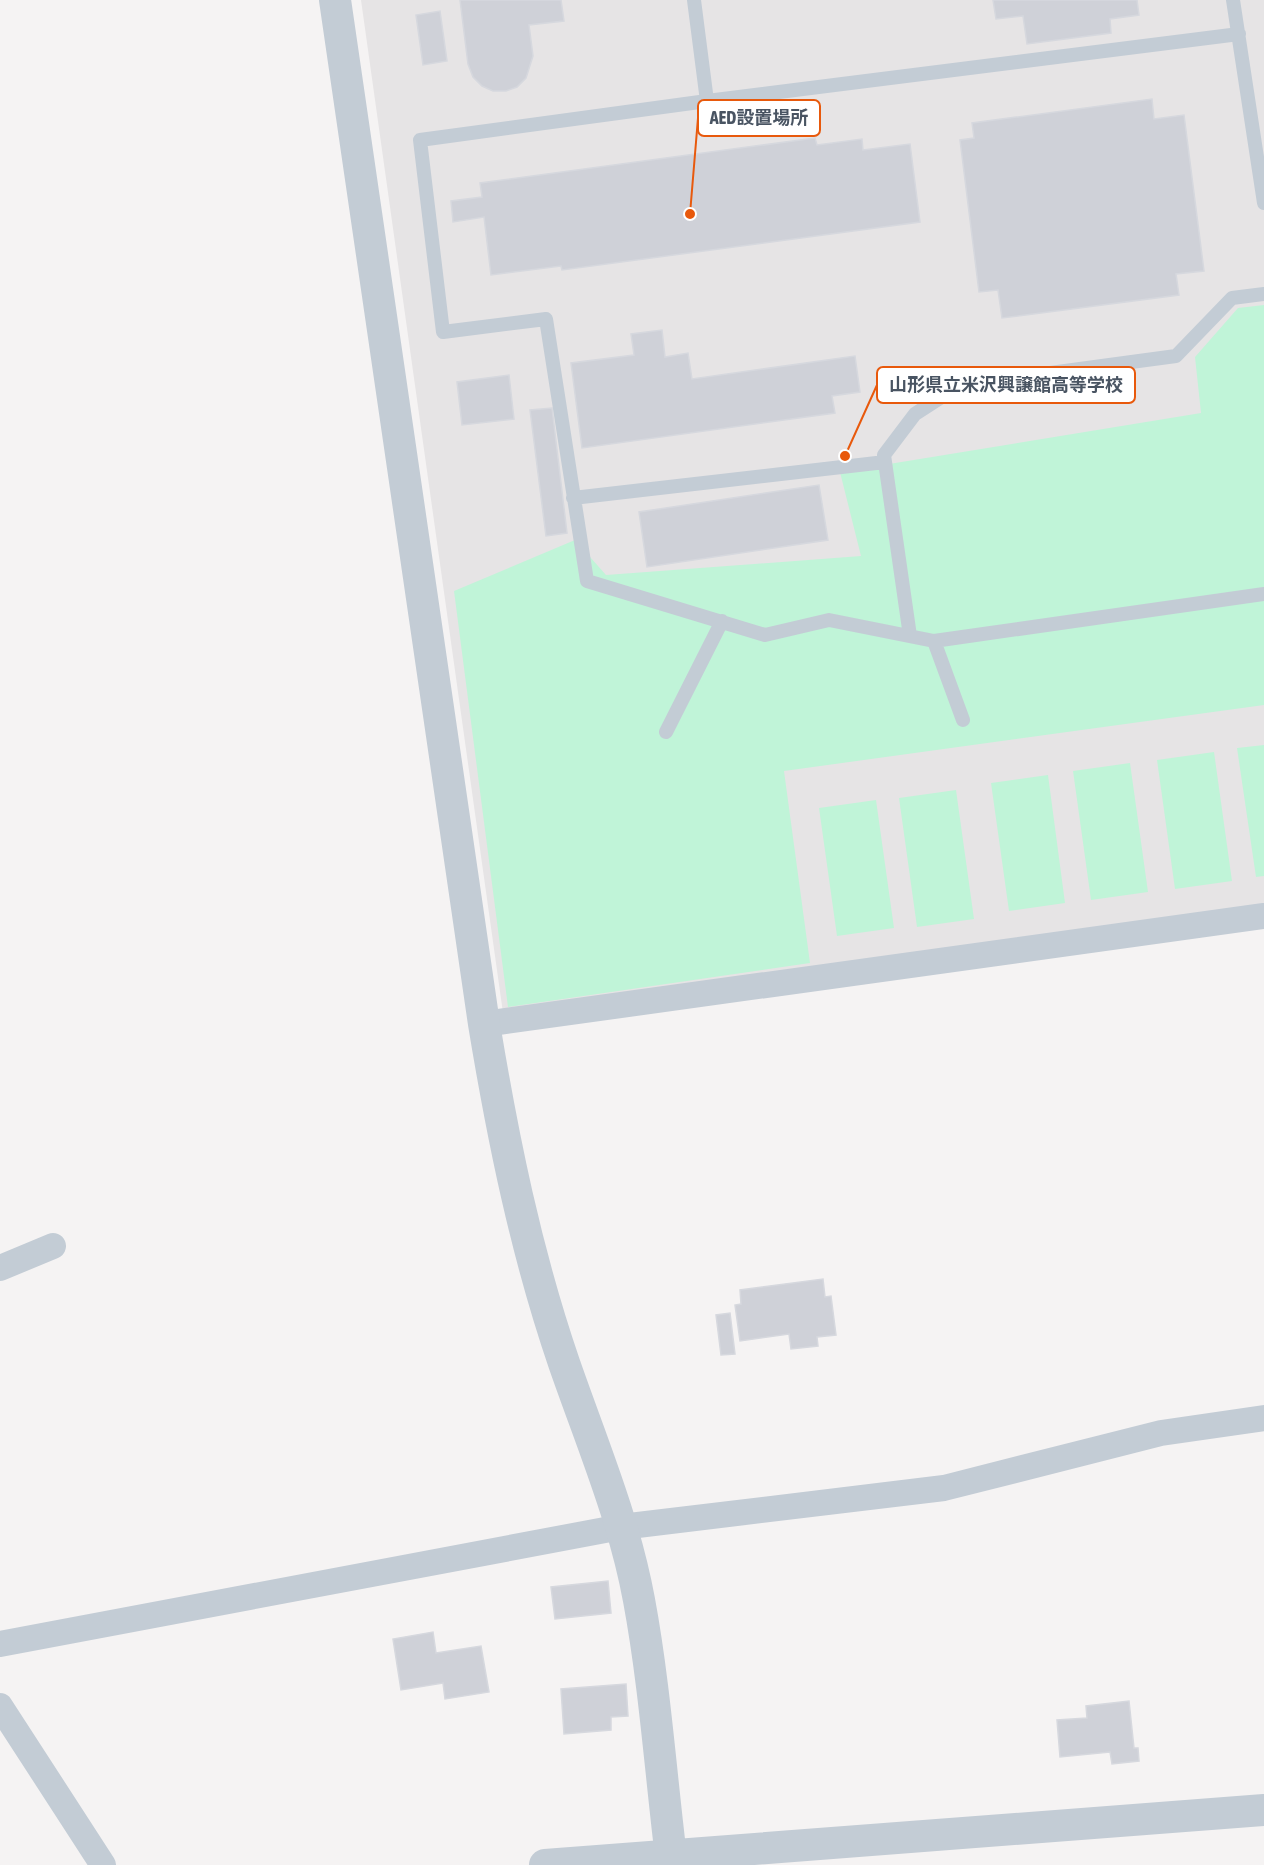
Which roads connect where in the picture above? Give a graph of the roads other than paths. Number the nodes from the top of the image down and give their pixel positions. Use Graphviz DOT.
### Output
graph roads {
  1 [pos="335,0"];
  2 [pos="694,0"];
  3 [pos="1233,0"];
  4 [pos="1239,34"];
  5 [pos="707,101"];
  6 [pos="1264,203"];
  7 [pos="1264,294"];
  8 [pos="885,462"];
  9 [pos="573,498"];
  10 [pos="1264,594"];
  11 [pos="722,621"];
  12 [pos="910,636"];
  13 [pos="934,641"];
  14 [pos="963,720"];
  15 [pos="666,732"];
  16 [pos="1264,916"];
  17 [pos="484,1024"];
  18 [pos="53,1246"];
  19 [pos="0,1268"];
  20 [pos="1264,1418"];
  21 [pos="621,1527"];
  22 [pos="0,1644"];
  23 [pos="0,1706"];
  24 [pos="1264,1810"];
  25 [pos="671,1860"];
  26 [pos="103,1865"];
  27 [pos="545,1865"];
  1 -- 17 [label="street"];
  2 -- 5 [label="lane"];
  3 -- 4 [label="lane"];
  4 -- 5 [label="lane"];
  4 -- 6 [label="lane"];
  5 -- 9 [label="lane"];
  7 -- 8 [label="lane"];
  8 -- 9 [label="lane"];
  8 -- 12 [label="lane"];
  9 -- 11 [label="lane"];
  10 -- 13 [label="lane"];
  11 -- 12 [label="lane"];
  11 -- 15 [label="lane"];
  12 -- 13 [label="lane"];
  13 -- 14 [label="lane"];
  16 -- 17 [label="street"];
  17 -- 21 [label="street"];
  18 -- 19 [label="street"];
  20 -- 21 [label="street"];
  21 -- 22 [label="street"];
  21 -- 25 [label="street"];
  23 -- 26 [label="street"];
  24 -- 25 [label="street"];
  25 -- 27 [label="street"];
}
